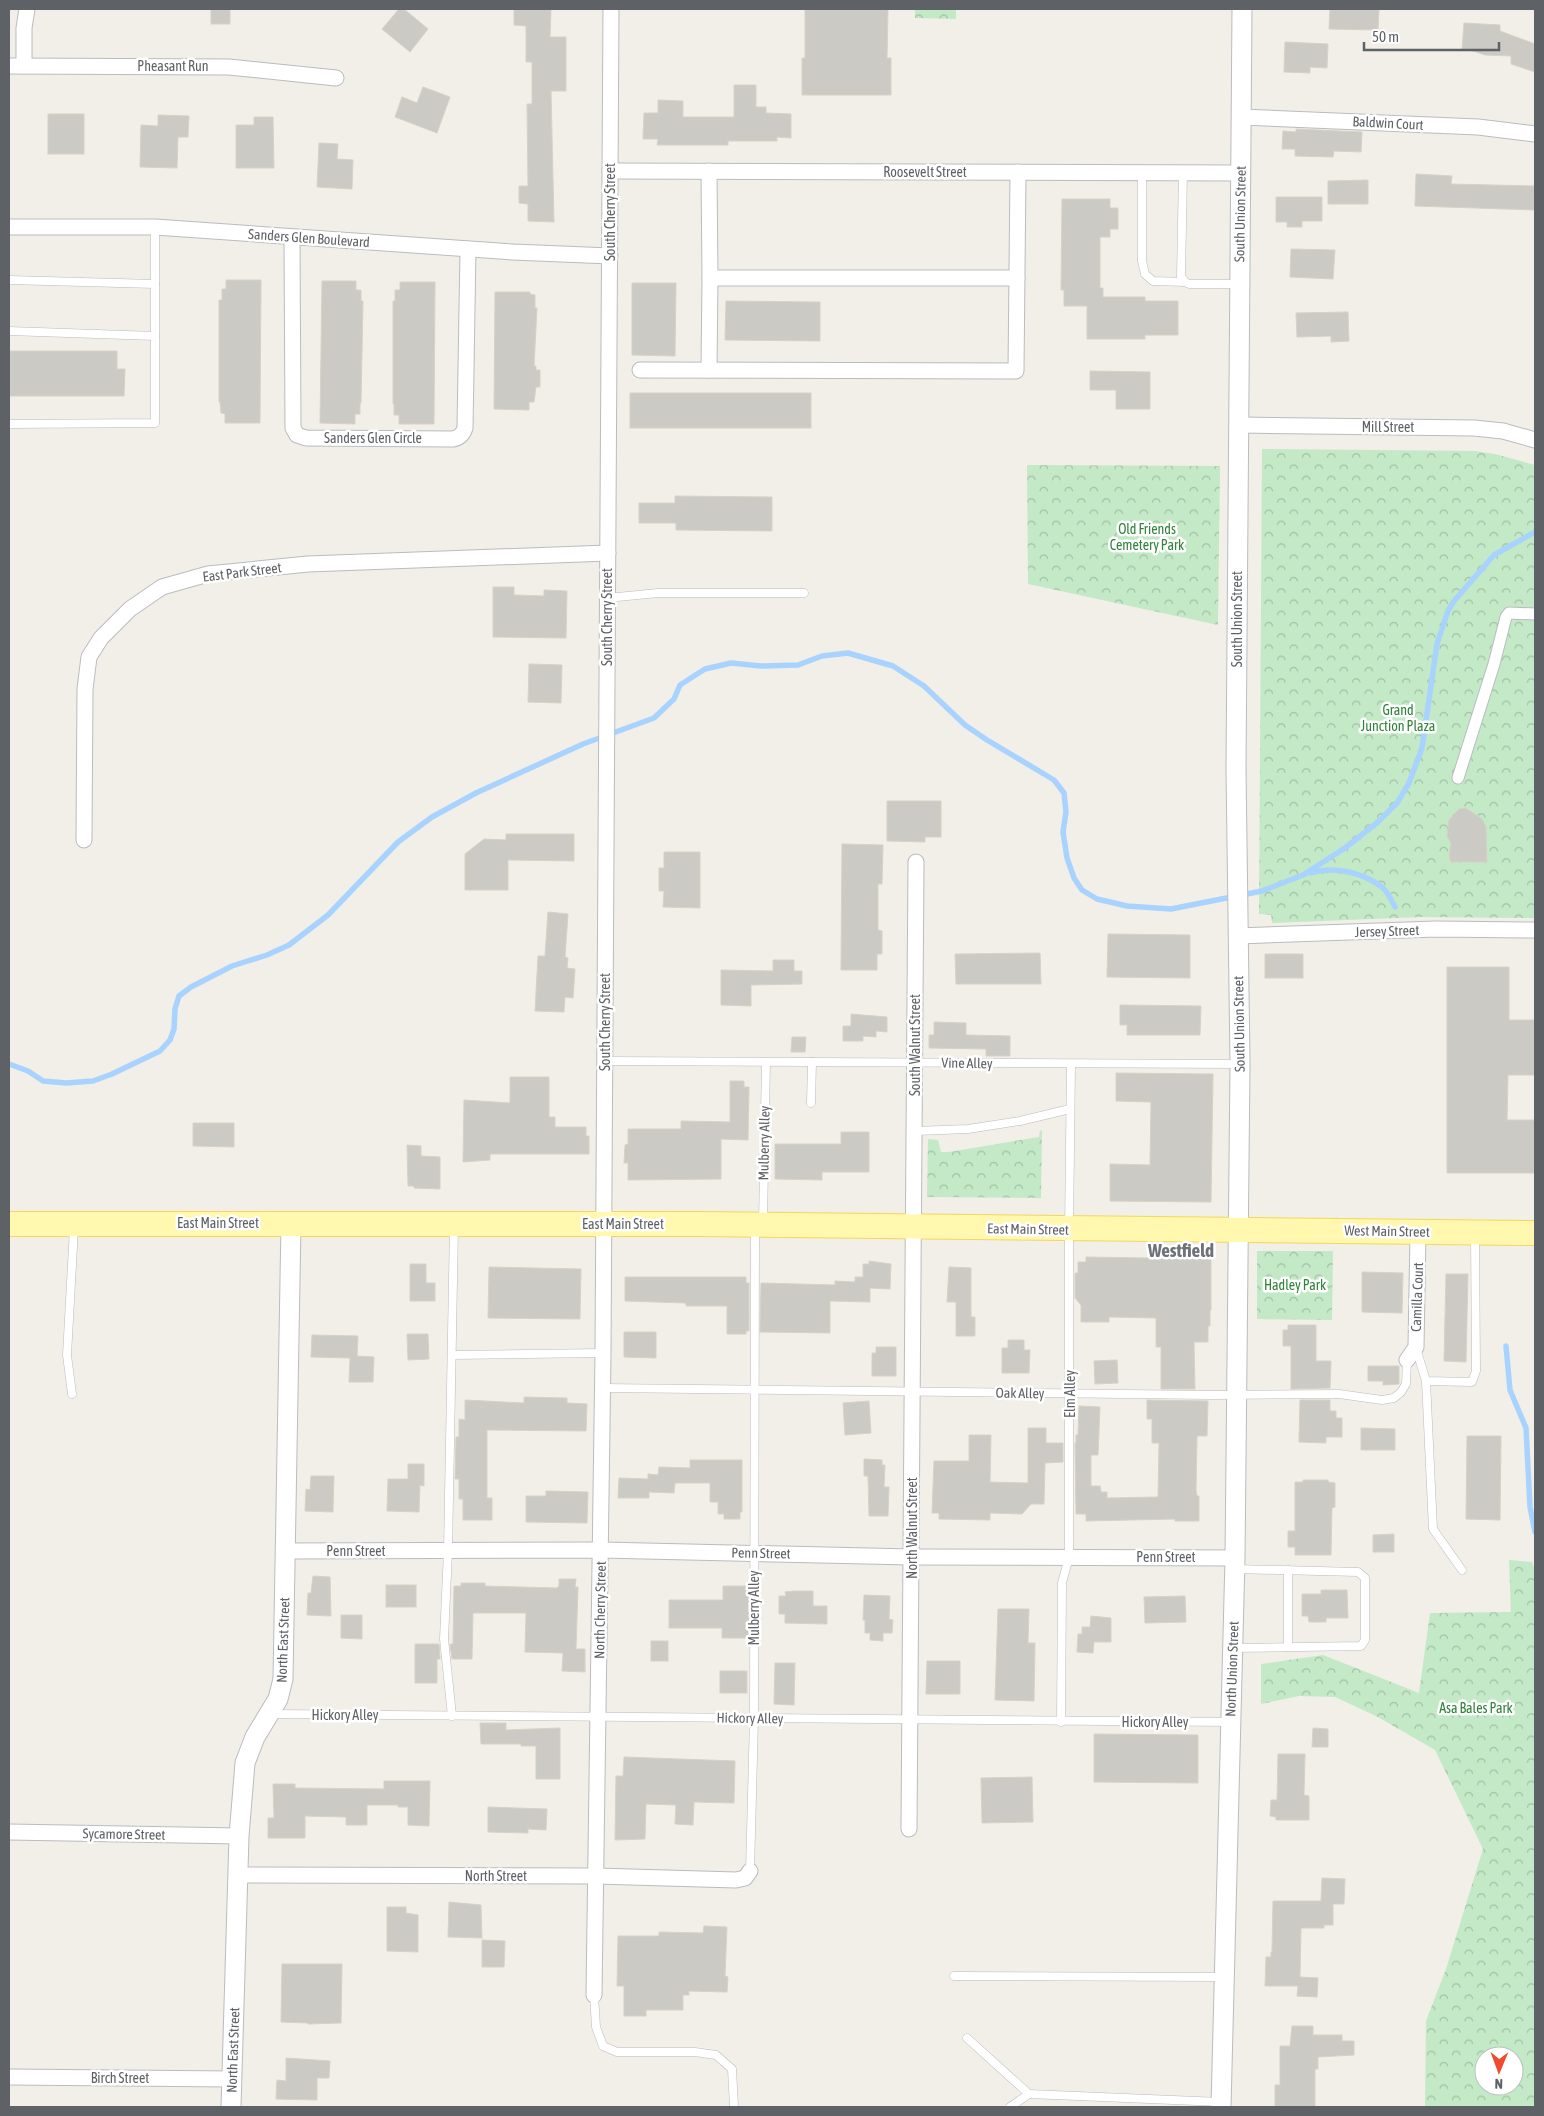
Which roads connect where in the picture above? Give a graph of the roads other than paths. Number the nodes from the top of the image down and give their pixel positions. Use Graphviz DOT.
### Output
graph roads {
  1 [pos="27,9"];
  2 [pos="611,9"];
  3 [pos="1242,9"];
  4 [pos="9,66"];
  5 [pos="24,66"];
  6 [pos="336,78"];
  7 [pos="1241,117"];
  8 [pos="1535,134"];
  9 [pos="610,170"];
  10 [pos="709,171"];
  11 [pos="1018,172"];
  12 [pos="1142,173"];
  13 [pos="1183,173"];
  14 [pos="1240,173"];
  15 [pos="9,227"];
  16 [pos="155,227"];
  17 [pos="292,236"];
  18 [pos="468,249"];
  19 [pos="610,256"];
  20 [pos="710,278"];
  21 [pos="1017,278"];
  22 [pos="9,280"];
  23 [pos="1184,282"];
  24 [pos="155,284"];
  25 [pos="1239,284"];
  26 [pos="9,331"];
  27 [pos="155,336"];
  28 [pos="640,370"];
  29 [pos="709,370"];
  30 [pos="9,424"];
  31 [pos="1239,425"];
  32 [pos="1535,440"];
  33 [pos="608,553"];
  34 [pos="804,593"];
  35 [pos="608,598"];
  36 [pos="1535,614"];
  37 [pos="1458,778"];
  38 [pos="84,840"];
  39 [pos="916,862"];
  40 [pos="1535,930"];
  41 [pos="1238,936"];
  42 [pos="605,1061"];
  43 [pos="766,1062"];
  44 [pos="812,1062"];
  45 [pos="915,1063"];
  46 [pos="1240,1064"];
  47 [pos="1071,1065"];
  48 [pos="811,1103"];
  49 [pos="1070,1109"];
  50 [pos="915,1131"];
  51 [pos="74,1223"];
  52 [pos="291,1223"];
  53 [pos="9,1224"];
  54 [pos="454,1224"];
  55 [pos="604,1225"];
  56 [pos="759,1225"];
  57 [pos="914,1227"];
  58 [pos="1069,1229"];
  59 [pos="1238,1230"];
  60 [pos="1418,1232"];
  61 [pos="1474,1232"];
  62 [pos="1535,1233"];
  63 [pos="603,1353"];
  64 [pos="1411,1353"];
  65 [pos="452,1355"];
  66 [pos="1426,1381"];
  67 [pos="603,1388"];
  68 [pos="754,1389"];
  69 [pos="913,1391"];
  70 [pos="72,1394"];
  71 [pos="1070,1394"];
  72 [pos="1237,1395"];
  73 [pos="602,1550"];
  74 [pos="286,1551"];
  75 [pos="448,1551"];
  76 [pos="754,1553"];
  77 [pos="911,1556"];
  78 [pos="1069,1557"];
  79 [pos="1235,1563"];
  80 [pos="1288,1570"];
  81 [pos="1462,1570"];
  82 [pos="1288,1647"];
  83 [pos="1233,1648"];
  84 [pos="269,1714"];
  85 [pos="452,1716"];
  86 [pos="599,1716"];
  87 [pos="754,1718"];
  88 [pos="910,1720"];
  89 [pos="1060,1722"];
  90 [pos="1231,1722"];
  91 [pos="909,1828"];
  92 [pos="9,1832"];
  93 [pos="239,1836"];
  94 [pos="750,1870"];
  95 [pos="238,1875"];
  96 [pos="596,1876"];
  97 [pos="954,1976"];
  98 [pos="1224,1977"];
  99 [pos="594,1995"];
  100 [pos="967,2038"];
  101 [pos="9,2078"];
  102 [pos="232,2079"];
  103 [pos="1029,2094"];
  104 [pos="1221,2105"];
  105 [pos="231,2107"];
  106 [pos="734,2107"];
  107 [pos="1010,2107"];
  1 -- 5 [label="street"];
  2 -- 9 [label="street, South Cherry Street"];
  3 -- 7 [label="street, South Union Street"];
  4 -- 5 [label="street, Pheasant Run"];
  5 -- 6 [label="street, Pheasant Run"];
  7 -- 8 [label="street, Baldwin Court"];
  7 -- 14 [label="street, South Union Street"];
  9 -- 10 [label="street, Roosevelt Street"];
  9 -- 19 [label="street, South Cherry Street"];
  10 -- 11 [label="street, Roosevelt Street"];
  10 -- 20 [label="street"];
  11 -- 12 [label="street, Roosevelt Street"];
  11 -- 21 [label="street"];
  12 -- 13 [label="street, Roosevelt Street"];
  12 -- 23 [label="lane"];
  13 -- 14 [label="street, Roosevelt Street"];
  13 -- 23 [label="lane"];
  14 -- 25 [label="street, South Union Street"];
  15 -- 16 [label="street, Sanders Glen Boulevard"];
  16 -- 17 [label="street, Sanders Glen Boulevard"];
  16 -- 24 [label="lane"];
  17 -- 18 [label="street, Sanders Glen Boulevard"];
  17 -- 18 [label="street, Sanders Glen Circle"];
  18 -- 19 [label="street, Sanders Glen Boulevard"];
  19 -- 33 [label="street, South Cherry Street"];
  20 -- 21 [label="street"];
  20 -- 29 [label="street"];
  21 -- 29 [label="street"];
  22 -- 24 [label="lane"];
  23 -- 25 [label="lane"];
  24 -- 27 [label="lane"];
  25 -- 31 [label="street, South Union Street"];
  26 -- 27 [label="lane"];
  27 -- 30 [label="lane"];
  28 -- 29 [label="street"];
  31 -- 32 [label="street, Mill Street"];
  31 -- 41 [label="street, South Union Street"];
  33 -- 35 [label="street, South Cherry Street"];
  33 -- 38 [label="street, East Park Street"];
  34 -- 35 [label="lane"];
  35 -- 42 [label="street, South Cherry Street"];
  36 -- 37 [label="street"];
  39 -- 45 [label="street, South Walnut Street"];
  40 -- 41 [label="street, Jersey Street"];
  41 -- 46 [label="street, South Union Street"];
  42 -- 43 [label="lane, Vine Alley"];
  42 -- 55 [label="street, South Cherry Street"];
  43 -- 44 [label="lane, Vine Alley"];
  43 -- 56 [label="lane, Mulberry Alley"];
  44 -- 45 [label="lane, Vine Alley"];
  44 -- 48 [label="lane"];
  45 -- 47 [label="lane, Vine Alley"];
  45 -- 50 [label="street, South Walnut Street"];
  46 -- 47 [label="lane, Vine Alley"];
  46 -- 59 [label="street, South Union Street"];
  47 -- 49 [label="lane, Elm Alley"];
  49 -- 50 [label="lane"];
  49 -- 58 [label="lane, Elm Alley"];
  50 -- 57 [label="street, South Walnut Street"];
  51 -- 52 [label="main road, East Main Street"];
  51 -- 53 [label="main road, East Main Street"];
  51 -- 70 [label="lane"];
  52 -- 54 [label="main road, East Main Street"];
  52 -- 74 [label="street, North East Street"];
  54 -- 55 [label="main road, East Main Street"];
  54 -- 65 [label="lane"];
  55 -- 56 [label="main road, East Main Street"];
  55 -- 63 [label="street, North Cherry Street"];
  56 -- 57 [label="main road, East Main Street"];
  56 -- 68 [label="lane, Mulberry Alley"];
  57 -- 58 [label="main road, East Main Street"];
  57 -- 69 [label="street, North Walnut Street"];
  58 -- 59 [label="main road, East Main Street"];
  58 -- 71 [label="lane, Elm Alley"];
  59 -- 60 [label="main road, West Main Street"];
  59 -- 72 [label="street, North Union Street"];
  60 -- 61 [label="main road, West Main Street"];
  60 -- 64 [label="street, Camilla Court"];
  61 -- 62 [label="main road, West Main Street"];
  61 -- 66 [label="lane"];
  63 -- 65 [label="lane"];
  63 -- 67 [label="street, North Cherry Street"];
  64 -- 66 [label="lane"];
  64 -- 72 [label="lane, Oak Alley"];
  65 -- 75 [label="lane"];
  66 -- 81 [label="lane"];
  67 -- 68 [label="lane, Oak Alley"];
  67 -- 73 [label="street, North Cherry Street"];
  68 -- 69 [label="lane, Oak Alley"];
  68 -- 76 [label="lane, Mulberry Alley"];
  69 -- 71 [label="lane, Oak Alley"];
  69 -- 77 [label="street, North Walnut Street"];
  71 -- 72 [label="lane, Oak Alley"];
  71 -- 78 [label="lane, Elm Alley"];
  72 -- 79 [label="street, North Union Street"];
  73 -- 75 [label="street, Penn Street"];
  73 -- 76 [label="street, Penn Street"];
  73 -- 86 [label="street, North Cherry Street"];
  74 -- 75 [label="street, Penn Street"];
  74 -- 84 [label="street, North East Street"];
  75 -- 85 [label="lane"];
  76 -- 77 [label="street, Penn Street"];
  76 -- 87 [label="lane, Mulberry Alley"];
  77 -- 78 [label="street, Penn Street"];
  77 -- 88 [label="street, North Walnut Street"];
  78 -- 79 [label="street, Penn Street"];
  78 -- 89 [label="lane, Elm Alley"];
  79 -- 80 [label="lane"];
  79 -- 83 [label="street, North Union Street"];
  80 -- 82 [label="lane"];
  80 -- 82 [label="lane"];
  82 -- 83 [label="lane"];
  83 -- 90 [label="street, North Union Street"];
  84 -- 85 [label="lane, Hickory Alley"];
  84 -- 93 [label="street, North East Street"];
  85 -- 86 [label="lane, Hickory Alley"];
  86 -- 87 [label="lane, Hickory Alley"];
  86 -- 96 [label="street, North Cherry Street"];
  87 -- 88 [label="lane, Hickory Alley"];
  87 -- 94 [label="lane, Mulberry Alley"];
  88 -- 89 [label="lane, Hickory Alley"];
  88 -- 91 [label="street, North Walnut Street"];
  89 -- 90 [label="lane, Hickory Alley"];
  90 -- 98 [label="street, North Union Street"];
  92 -- 93 [label="street, Sycamore Street"];
  93 -- 95 [label="street, North East Street"];
  94 -- 96 [label="street, North Street"];
  95 -- 96 [label="street, North Street"];
  95 -- 102 [label="street, North East Street"];
  96 -- 99 [label="street, North Cherry Street"];
  97 -- 98 [label="lane"];
  98 -- 104 [label="street, North Union Street"];
  99 -- 106 [label="lane"];
  100 -- 103 [label="lane"];
  101 -- 102 [label="street, Birch Street"];
  102 -- 105 [label="street, North East Street"];
  103 -- 104 [label="lane"];
  103 -- 107 [label="lane"];
}
